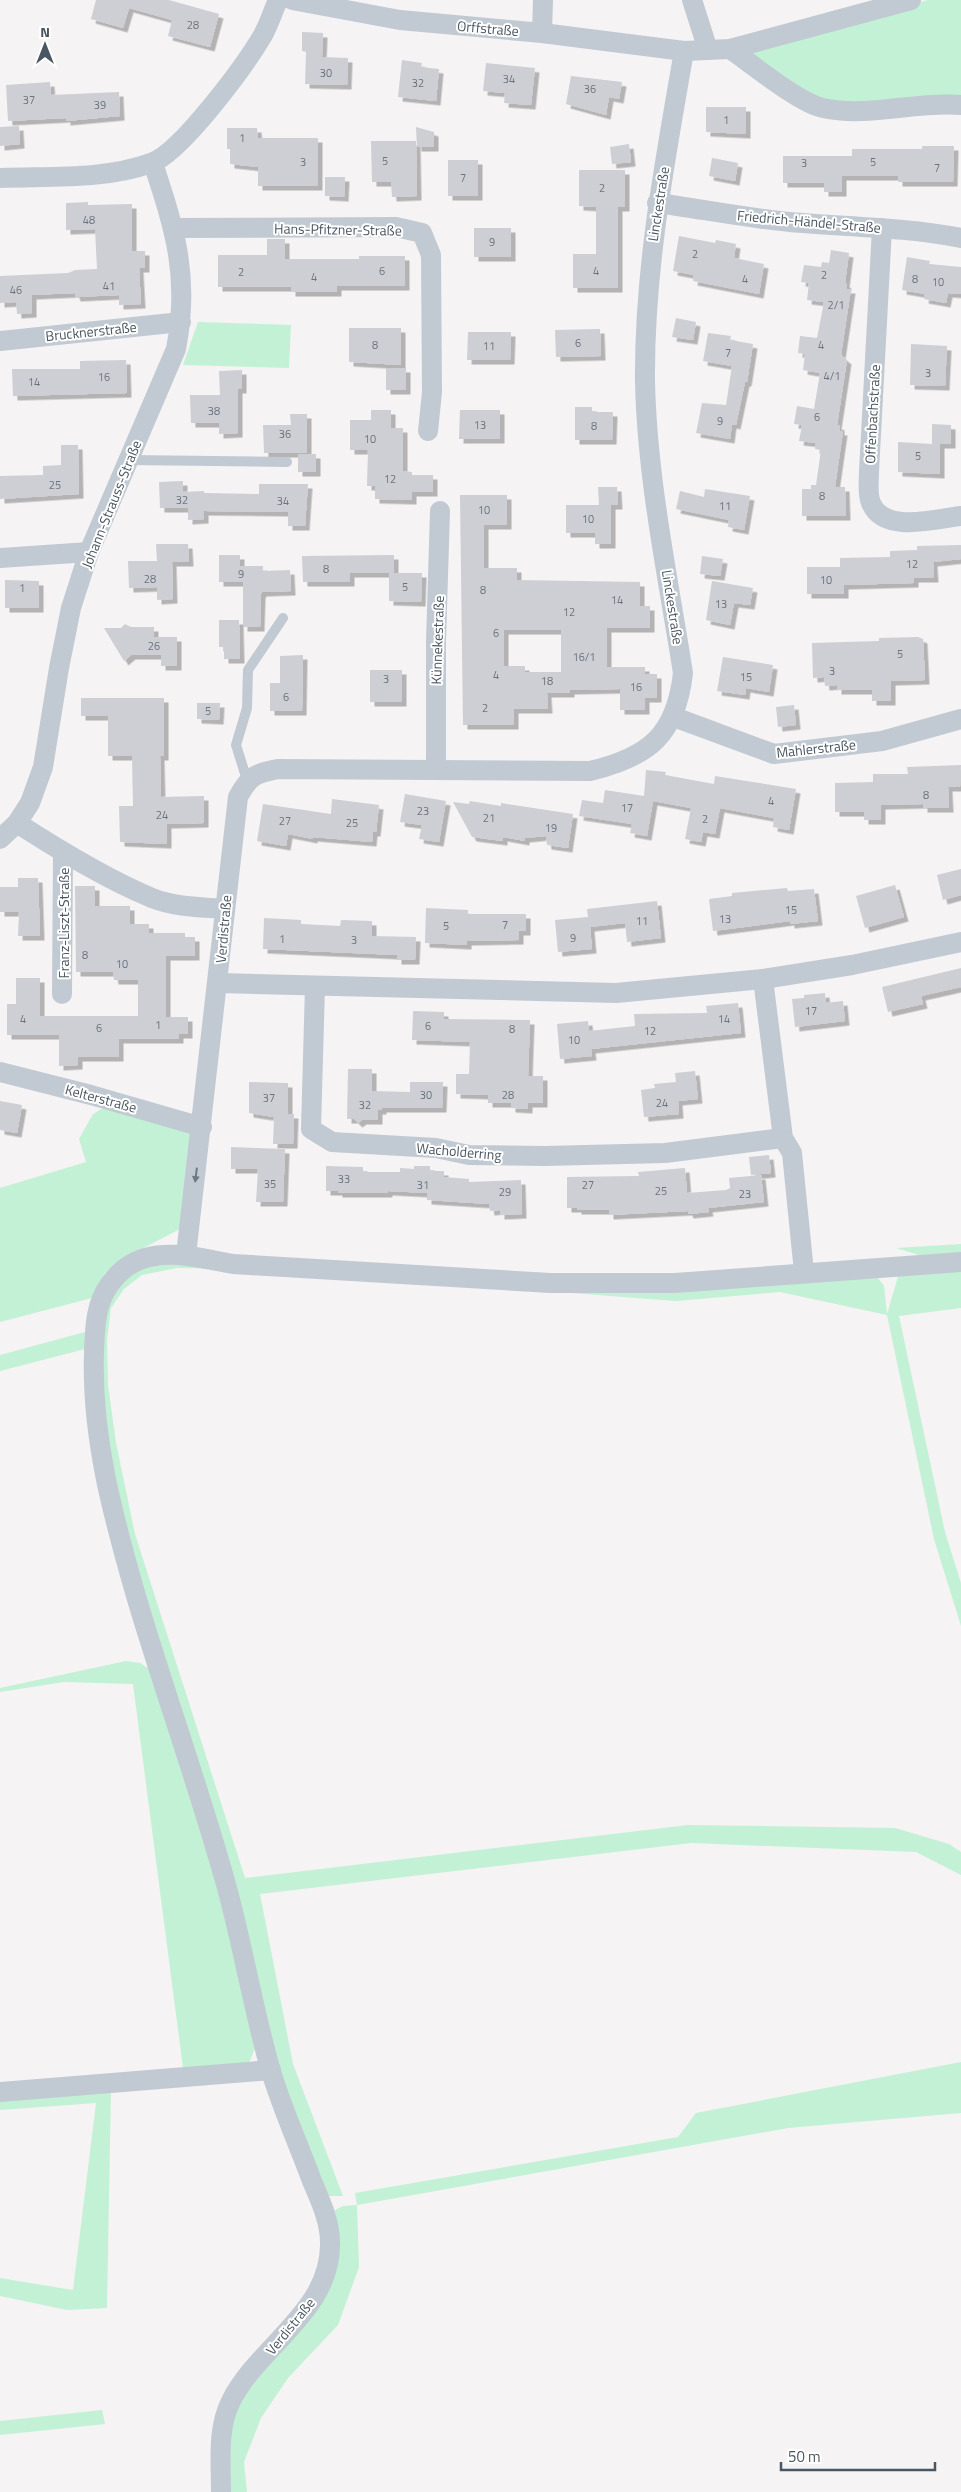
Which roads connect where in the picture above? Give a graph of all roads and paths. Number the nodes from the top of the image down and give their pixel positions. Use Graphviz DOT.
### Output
graph roads {
  1 [pos="278,0"];
  2 [pos="292,0"];
  3 [pos="543,0"];
  4 [pos="692,0"];
  5 [pos="911,0"];
  6 [pos="542,33"];
  7 [pos="730,49"];
  8 [pos="708,50"];
  9 [pos="684,51"];
  10 [pos="961,105"];
  11 [pos="153,163"];
  12 [pos="0,178"];
  13 [pos="658,203"];
  14 [pos="174,228"];
  15 [pos="882,228"];
  16 [pos="961,238"];
  17 [pos="181,322"];
  18 [pos="0,341"];
  19 [pos="428,431"];
  20 [pos="129,460"];
  21 [pos="287,462"];
  22 [pos="440,511"];
  23 [pos="961,516"];
  24 [pos="89,552"];
  25 [pos="0,558"];
  26 [pos="284,618"];
  27 [pos="674,717"];
  28 [pos="961,719"];
  29 [pos="436,770"];
  30 [pos="247,780"];
  31 [pos="17,823"];
  32 [pos="0,839"];
  33 [pos="63,853"];
  34 [pos="224,909"];
  35 [pos="961,942"];
  36 [pos="763,979"];
  37 [pos="219,982"];
  38 [pos="315,986"];
  39 [pos="62,994"];
  40 [pos="0,1072"];
  41 [pos="202,1127"];
  42 [pos="783,1138"];
  43 [pos="186,1255"];
  44 [pos="961,1262"];
  45 [pos="804,1272"];
  46 [pos="271,2070"];
  47 [pos="0,2092"];
  48 [pos="221,2492"];
  1 -- 11 [label="street"];
  2 -- 6 [label="street, Orffstraße"];
  3 -- 6 [label="street"];
  4 -- 8 [label="street"];
  5 -- 7 [label="street, Orffstraße"];
  6 -- 9 [label="street, Orffstraße"];
  7 -- 8 [label="street, Orffstraße"];
  7 -- 10 [label="street"];
  8 -- 9 [label="street, Orffstraße"];
  9 -- 13 [label="street, Linckestraße"];
  11 -- 12 [label="street"];
  11 -- 14 [label="street, Johann-Strauss-Straße"];
  13 -- 15 [label="street, Friedrich-Händel-Straße"];
  13 -- 27 [label="street, Linckestraße"];
  14 -- 17 [label="street, Johann-Strauss-Straße"];
  14 -- 19 [label="street, Hans-Pfitzner-Straße"];
  15 -- 16 [label="street, Friedrich-Händel-Straße"];
  15 -- 23 [label="street, Offenbachstraße"];
  17 -- 18 [label="street, Brucknerstraße"];
  17 -- 20 [label="street, Johann-Strauss-Straße"];
  20 -- 21 [label="lane"];
  20 -- 24 [label="street, Johann-Strauss-Straße"];
  22 -- 29 [label="street, Künnekestraße"];
  24 -- 25 [label="street"];
  24 -- 31 [label="street, Johann-Strauss-Straße"];
  26 -- 30 [label="lane"];
  27 -- 28 [label="street, Mahlerstraße"];
  27 -- 29 [label="street, Linckestraße"];
  29 -- 30 [label="street, Linckestraße"];
  30 -- 34 [label="street, Verdistraße"];
  31 -- 32 [label="street, Johann-Strauss-Straße"];
  31 -- 33 [label="street, Franz-Liszt-Straße"];
  33 -- 34 [label="street, Franz-Liszt-Straße"];
  33 -- 39 [label="street, Franz-Liszt-Straße"];
  34 -- 37 [label="street, Verdistraße"];
  35 -- 36 [label="street"];
  36 -- 38 [label="street"];
  36 -- 42 [label="street"];
  37 -- 38 [label="street"];
  37 -- 41 [label="street, Verdistraße"];
  38 -- 42 [label="street, Wacholderring"];
  40 -- 41 [label="street, Kelterstraße"];
  41 -- 43 [label="street, Verdistraße, one-way"];
  42 -- 45 [label="street"];
  43 -- 45 [label="street, Verdistraße"];
  43 -- 46 [label="street, Verdistraße"];
  44 -- 45 [label="street, Verdistraße"];
  46 -- 47 [label="street"];
  46 -- 48 [label="street, Verdistraße"];
}
